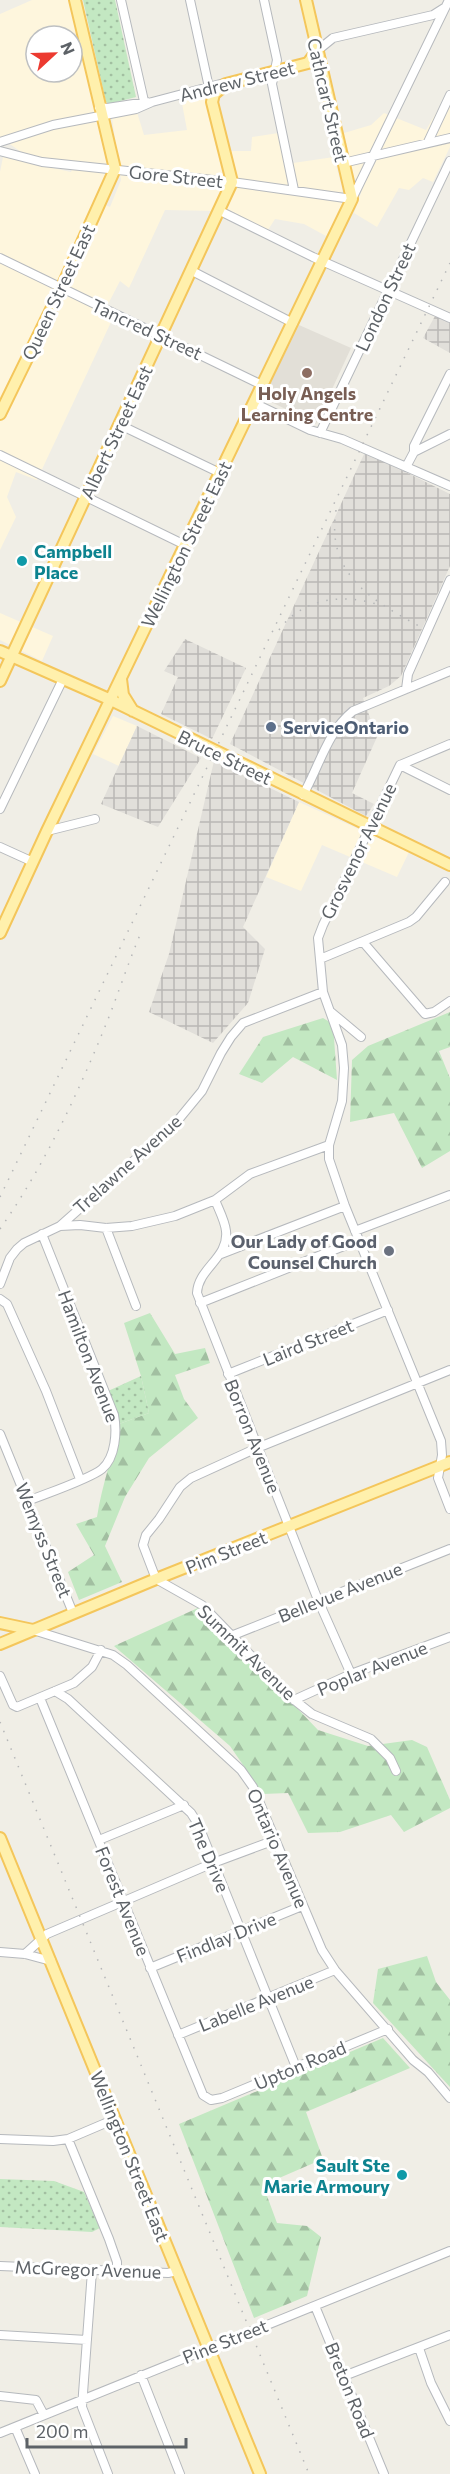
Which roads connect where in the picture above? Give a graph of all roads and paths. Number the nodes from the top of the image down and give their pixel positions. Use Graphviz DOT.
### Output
graph roads {
  1 [pos="75,0"];
  2 [pos="121,0"];
  3 [pos="190,0"];
  4 [pos="264,0"];
  5 [pos="306,0"];
  6 [pos="448,2"];
  7 [pos="426,17"];
  8 [pos="311,27"];
  9 [pos="435,31"];
  10 [pos="333,38"];
  11 [pos="317,51"];
  12 [pos="308,63"];
  13 [pos="275,72"];
  14 [pos="321,72"];
  15 [pos="235,80"];
  16 [pos="210,87"];
  17 [pos="450,95"];
  18 [pos="148,102"];
  19 [pos="212,102"];
  20 [pos="100,111"];
  21 [pos="450,138"];
  22 [pos="0,142"];
  23 [pos="428,142"];
  24 [pos="0,151"];
  25 [pos="373,156"];
  26 [pos="450,161"];
  27 [pos="343,163"];
  28 [pos="115,169"];
  29 [pos="232,182"];
  30 [pos="294,190"];
  31 [pos="352,199"];
  32 [pos="220,211"];
  33 [pos="0,258"];
  34 [pos="322,260"];
  35 [pos="192,272"];
  36 [pos="61,289"];
  37 [pos="389,289"];
  38 [pos="450,318"];
  39 [pos="293,323"];
  40 [pos="161,335"];
  41 [pos="450,374"];
  42 [pos="262,385"];
  43 [pos="254,403"];
  44 [pos="0,414"];
  45 [pos="118,424"];
  46 [pos="320,433"];
  47 [pos="450,434"];
  48 [pos="414,452"];
  49 [pos="0,455"];
  50 [pos="406,466"];
  51 [pos="220,473"];
  52 [pos="450,486"];
  53 [pos="86,497"];
  54 [pos="185,545"];
  55 [pos="450,580"];
  56 [pos="450,595"];
  57 [pos="441,599"];
  58 [pos="0,651"];
  59 [pos="12,656"];
  60 [pos="450,671"];
  61 [pos="63,679"];
  62 [pos="121,679"];
  63 [pos="0,681"];
  64 [pos="406,689"];
  65 [pos="111,700"];
  66 [pos="134,711"];
  67 [pos="450,744"];
  68 [pos="400,765"];
  69 [pos="450,790"];
  70 [pos="303,795"];
  71 [pos="0,809"];
  72 [pos="95,819"];
  73 [pos="369,826"];
  74 [pos="47,831"];
  75 [pos="0,847"];
  76 [pos="33,862"];
  77 [pos="450,865"];
  78 [pos="445,882"];
  79 [pos="0,933"];
  80 [pos="363,942"];
  81 [pos="320,959"];
  82 [pos="323,992"];
  83 [pos="450,1001"];
  84 [pos="330,1011"];
  85 [pos="361,1037"];
  86 [pos="329,1145"];
  87 [pos="450,1195"];
  88 [pos="215,1200"];
  89 [pos="345,1206"];
  90 [pos="60,1226"];
  91 [pos="106,1228"];
  92 [pos="356,1231"];
  93 [pos="42,1234"];
  94 [pos="360,1240"];
  95 [pos="221,1254"];
  96 [pos="0,1284"];
  97 [pos="0,1299"];
  98 [pos="200,1303"];
  99 [pos="136,1306"];
  100 [pos="388,1310"];
  101 [pos="450,1370"];
  102 [pos="228,1374"];
  103 [pos="417,1382"];
  104 [pos="1,1438"];
  105 [pos="258,1448"];
  106 [pos="445,1464"];
  107 [pos="80,1479"];
  108 [pos="28,1501"];
  109 [pos="450,1509"];
  110 [pos="289,1527"];
  111 [pos="450,1548"];
  112 [pos="156,1579"];
  113 [pos="318,1600"];
  114 [pos="73,1613"];
  115 [pos="0,1623"];
  116 [pos="33,1630"];
  117 [pos="231,1636"];
  118 [pos="450,1636"];
  119 [pos="0,1644"];
  120 [pos="101,1650"];
  121 [pos="351,1674"];
  122 [pos="0,1676"];
  123 [pos="55,1691"];
  124 [pos="40,1698"];
  125 [pos="294,1700"];
  126 [pos="396,1771"];
  127 [pos="184,1805"];
  128 [pos="99,1840"];
  129 [pos="275,1840"];
  130 [pos="1,1841"];
  131 [pos="213,1863"];
  132 [pos="123,1901"];
  133 [pos="302,1906"];
  134 [pos="240,1931"];
  135 [pos="42,1939"];
  136 [pos="0,1952"];
  137 [pos="25,1954"];
  138 [pos="51,1961"];
  139 [pos="150,1968"];
  140 [pos="335,1971"];
  141 [pos="268,1998"];
  142 [pos="388,2029"];
  143 [pos="177,2035"];
  144 [pos="296,2067"];
  145 [pos="450,2098"];
  146 [pos="211,2100"];
  147 [pos="115,2119"];
  148 [pos="0,2139"];
  149 [pos="68,2139"];
  150 [pos="450,2251"];
  151 [pos="0,2266"];
  152 [pos="117,2270"];
  153 [pos="92,2271"];
  154 [pos="177,2271"];
  155 [pos="315,2306"];
  156 [pos="0,2335"];
  157 [pos="450,2335"];
  158 [pos="87,2340"];
  159 [pos="208,2348"];
  160 [pos="419,2348"];
  161 [pos="141,2375"];
  162 [pos="344,2376"];
  163 [pos="0,2396"];
  164 [pos="83,2398"];
  165 [pos="44,2415"];
  166 [pos="450,2421"];
  167 [pos="15,2427"];
  168 [pos="0,2433"];
  169 [pos="35,2474"];
  170 [pos="108,2474"];
  171 [pos="180,2474"];
  172 [pos="260,2474"];
  173 [pos="384,2474"];
  1 -- 20 [label="main road"];
  2 -- 18 [label="street"];
  3 -- 16 [label="street"];
  4 -- 13 [label="street"];
  5 -- 8 [label="main road, Cathcart Street"];
  6 -- 7 [label="street"];
  6 -- 9 [label="street, Wellington Street East"];
  7 -- 9 [label="street"];
  7 -- 10 [label="street"];
  8 -- 10 [label="street"];
  8 -- 11 [label="main road, Cathcart Street"];
  9 -- 25 [label="street, Wellington Street East"];
  10 -- 11 [label="street"];
  11 -- 12 [label="main road, Andrew Street"];
  11 -- 14 [label="main road, Cathcart Street"];
  12 -- 13 [label="main road, Andrew Street"];
  12 -- 14 [label="main road"];
  13 -- 15 [label="main road, Andrew Street"];
  13 -- 30 [label="street"];
  14 -- 27 [label="main road, Cathcart Street"];
  15 -- 16 [label="street, Andrew Street"];
  15 -- 19 [label="main road"];
  16 -- 18 [label="street, Andrew Street"];
  16 -- 19 [label="street"];
  17 -- 23 [label="street"];
  18 -- 20 [label="street, Andrew Street"];
  19 -- 29 [label="main road"];
  20 -- 22 [label="street, Andrew Street"];
  20 -- 28 [label="main road"];
  21 -- 23 [label="street"];
  23 -- 25 [label="street"];
  24 -- 28 [label="street, Gore Street"];
  25 -- 27 [label="street"];
  25 -- 31 [label="street, Wellington Street East"];
  26 -- 37 [label="street, London Street"];
  27 -- 31 [label="main road, Cathcart Street"];
  28 -- 29 [label="street, Gore Street"];
  28 -- 36 [label="main road, Queen Street East"];
  29 -- 30 [label="street, Gore Street"];
  29 -- 32 [label="main road, Albert Street East"];
  30 -- 31 [label="street, Gore Street"];
  31 -- 34 [label="main road, Wellington Street East"];
  32 -- 34 [label="street"];
  32 -- 35 [label="main road, Albert Street East"];
  33 -- 36 [label="street, Tancred Street"];
  34 -- 37 [label="street"];
  34 -- 39 [label="main road, Wellington Street East"];
  35 -- 39 [label="street"];
  35 -- 40 [label="main road, Albert Street East"];
  36 -- 40 [label="street, Tancred Street"];
  36 -- 44 [label="main road, Queen Street East"];
  37 -- 38 [label="street"];
  37 -- 46 [label="street, London Street"];
  39 -- 42 [label="main road, Wellington Street East"];
  40 -- 42 [label="street, Tancred Street"];
  40 -- 45 [label="main road, Albert Street East"];
  41 -- 48 [label="street"];
  42 -- 43 [label="main road, Wellington Street East"];
  43 -- 46 [label="street"];
  43 -- 51 [label="main road, Wellington Street East"];
  45 -- 51 [label="street"];
  45 -- 53 [label="main road, Albert Street East"];
  46 -- 50 [label="street"];
  47 -- 48 [label="street"];
  48 -- 50 [label="street"];
  49 -- 53 [label="street"];
  50 -- 52 [label="street"];
  51 -- 54 [label="main road, Wellington Street East"];
  53 -- 54 [label="street"];
  53 -- 59 [label="main road, Albert Street East"];
  54 -- 62 [label="main road, Wellington Street East"];
  55 -- 57 [label="street"];
  56 -- 57 [label="street"];
  57 -- 64 [label="street"];
  58 -- 59 [label="main road, Bruce Street"];
  59 -- 61 [label="main road, Bruce Street"];
  59 -- 63 [label="main road, Albert Street East"];
  60 -- 64 [label="street"];
  61 -- 65 [label="main road, Bruce Street"];
  61 -- 71 [label="street"];
  62 -- 65 [label="main road, Wellington Street East"];
  62 -- 66 [label="main road"];
  64 -- 70 [label="street"];
  65 -- 66 [label="main road, Bruce Street"];
  65 -- 74 [label="main road, Wellington Street East"];
  66 -- 70 [label="main road, Bruce Street"];
  67 -- 68 [label="street, Grosvenor Avenue"];
  68 -- 69 [label="street"];
  68 -- 73 [label="street, Grosvenor Avenue"];
  70 -- 73 [label="main road, Bruce Street"];
  72 -- 74 [label="street"];
  73 -- 77 [label="main road, Bruce Street"];
  73 -- 81 [label="street, Grosvenor Avenue"];
  74 -- 76 [label="main road, Wellington Street East"];
  75 -- 76 [label="street"];
  76 -- 79 [label="main road, Wellington Street East"];
  78 -- 80 [label="street"];
  80 -- 81 [label="street"];
  80 -- 83 [label="street"];
  81 -- 82 [label="street, Grosvenor Avenue"];
  82 -- 84 [label="street, Grosvenor Avenue"];
  82 -- 90 [label="street, Trelawne Avenue"];
  84 -- 85 [label="street"];
  84 -- 86 [label="street, Grosvenor Avenue"];
  86 -- 88 [label="street"];
  86 -- 89 [label="street"];
  87 -- 92 [label="street"];
  88 -- 91 [label="street"];
  88 -- 95 [label="street"];
  89 -- 92 [label="street"];
  89 -- 95 [label="street"];
  90 -- 91 [label="street"];
  90 -- 93 [label="street"];
  91 -- 99 [label="street"];
  92 -- 94 [label="street"];
  93 -- 96 [label="street"];
  93 -- 107 [label="street, Hamilton Avenue"];
  94 -- 98 [label="street"];
  94 -- 100 [label="street"];
  95 -- 98 [label="street, Borron Avenue"];
  97 -- 107 [label="street"];
  98 -- 102 [label="street, Borron Avenue"];
  100 -- 102 [label="street, Laird Street"];
  100 -- 103 [label="street"];
  101 -- 103 [label="street"];
  102 -- 105 [label="street, Borron Avenue"];
  103 -- 105 [label="street"];
  103 -- 106 [label="street"];
  104 -- 108 [label="street, Wemyss Street"];
  105 -- 110 [label="street, Borron Avenue"];
  105 -- 112 [label="street"];
  106 -- 109 [label="street"];
  106 -- 110 [label="main road, Pim Street"];
  107 -- 108 [label="street, Hamilton Avenue"];
  108 -- 114 [label="street, Wemyss Street"];
  110 -- 112 [label="main road, Pim Street"];
  110 -- 113 [label="street, Borron Avenue"];
  111 -- 113 [label="street, Bellevue Avenue"];
  112 -- 114 [label="main road, Pim Street"];
  112 -- 117 [label="street, Summit Avenue"];
  113 -- 117 [label="street, Bellevue Avenue"];
  113 -- 121 [label="street, Borron Avenue"];
  114 -- 116 [label="main road, Pim Street"];
  115 -- 116 [label="main road"];
  116 -- 119 [label="main road, Pim Street"];
  116 -- 120 [label="street, Ontario Avenue"];
  117 -- 125 [label="street, Summit Avenue"];
  118 -- 121 [label="street, Poplar Avenue"];
  120 -- 123 [label="street"];
  120 -- 129 [label="street, Ontario Avenue"];
  121 -- 125 [label="street, Poplar Avenue"];
  122 -- 124 [label="street"];
  123 -- 124 [label="street"];
  123 -- 127 [label="street, The Drive"];
  124 -- 128 [label="street, Forest Avenue"];
  125 -- 126 [label="street, Summit Avenue"];
  127 -- 128 [label="street"];
  127 -- 131 [label="street, The Drive"];
  128 -- 132 [label="street, Forest Avenue"];
  129 -- 131 [label="street"];
  129 -- 133 [label="street, Ontario Avenue"];
  130 -- 135 [label="main road, Wellington Street East"];
  131 -- 132 [label="street"];
  131 -- 134 [label="street, The Drive"];
  132 -- 135 [label="street"];
  132 -- 139 [label="street, Forest Avenue"];
  133 -- 134 [label="street, Findlay Drive"];
  133 -- 140 [label="street, Ontario Avenue"];
  134 -- 139 [label="street, Findlay Drive"];
  134 -- 141 [label="street, The Drive"];
  135 -- 137 [label="street"];
  135 -- 138 [label="main road, Wellington Street East"];
  136 -- 137 [label="street"];
  137 -- 138 [label="street"];
  138 -- 147 [label="main road, Wellington Street East"];
  139 -- 143 [label="street, Forest Avenue"];
  140 -- 141 [label="street, Labelle Avenue"];
  140 -- 142 [label="street, Ontario Avenue"];
  141 -- 143 [label="street, Labelle Avenue"];
  141 -- 144 [label="street, The Drive"];
  142 -- 144 [label="street, Upton Road"];
  142 -- 145 [label="street, Ontario Avenue"];
  143 -- 146 [label="street, Forest Avenue"];
  144 -- 146 [label="street, Upton Road"];
  147 -- 149 [label="street"];
  147 -- 154 [label="main road, Wellington Street East"];
  148 -- 149 [label="street"];
  149 -- 152 [label="street"];
  150 -- 155 [label="street, Pine Street"];
  151 -- 153 [label="street, McGregor Avenue"];
  152 -- 153 [label="street, McGregor Avenue"];
  152 -- 154 [label="street, McGregor Avenue"];
  153 -- 158 [label="street"];
  154 -- 159 [label="main road, Wellington Street East"];
  155 -- 159 [label="street, Pine Street"];
  155 -- 162 [label="street, Breton Road"];
  156 -- 158 [label="street"];
  157 -- 160 [label="street"];
  158 -- 164 [label="street"];
  159 -- 161 [label="street, Pine Street"];
  159 -- 172 [label="main road, Wellington Street East"];
  160 -- 162 [label="street"];
  160 -- 166 [label="street"];
  161 -- 164 [label="street, Pine Street"];
  161 -- 171 [label="street"];
  162 -- 173 [label="street, Breton Road"];
  163 -- 165 [label="street"];
  164 -- 165 [label="street, Pine Street"];
  164 -- 170 [label="street"];
  165 -- 167 [label="street, Pine Street"];
  167 -- 168 [label="street, Pine Street"];
  167 -- 169 [label="street"];
}
